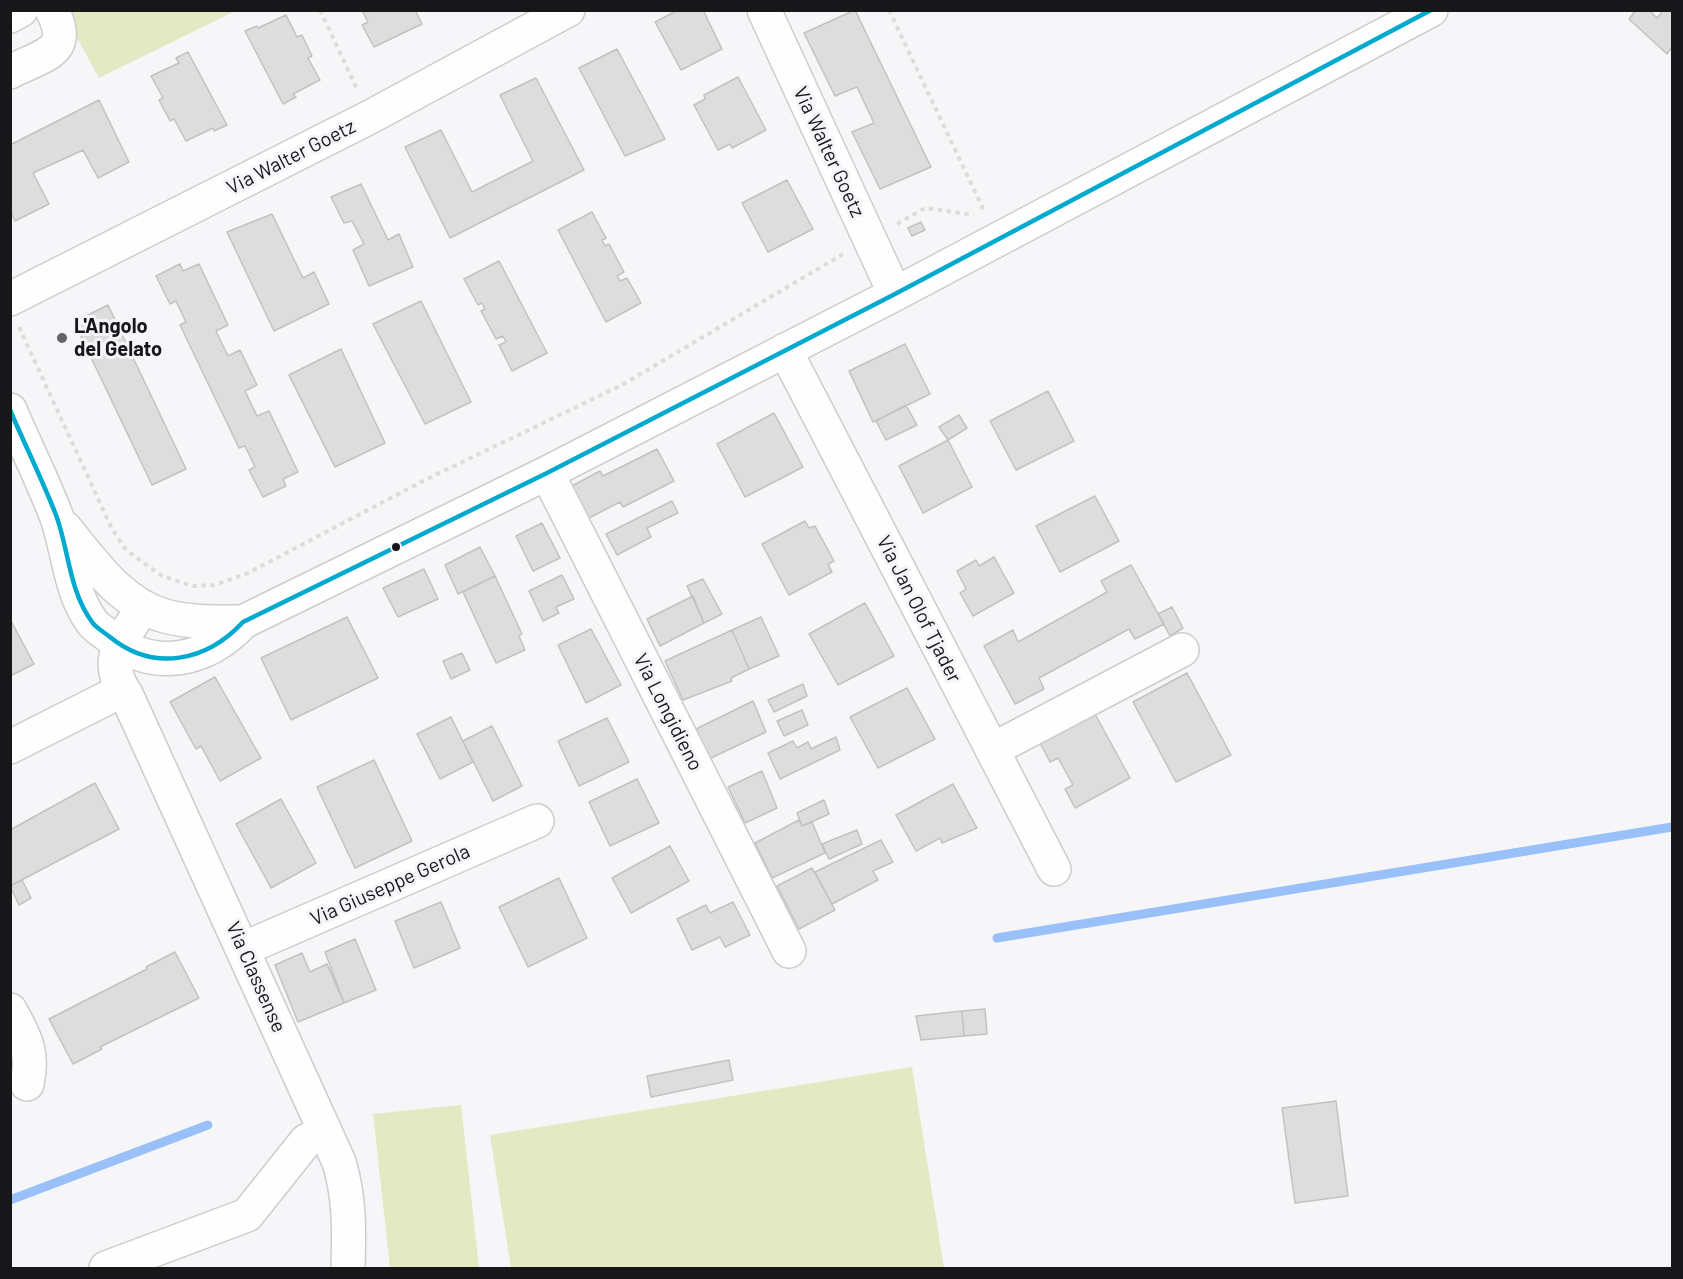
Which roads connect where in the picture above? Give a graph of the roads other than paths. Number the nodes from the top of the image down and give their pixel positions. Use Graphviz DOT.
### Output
graph roads {
  1 [pos="21,10"];
  2 [pos="52,10"];
  3 [pos="568,10"];
  4 [pos="764,10"];
  5 [pos="1431,10"];
  6 [pos="10,16"];
  7 [pos="10,72"];
  8 [pos="895,294"];
  9 [pos="13,309"];
  10 [pos="785,350"];
  11 [pos="10,410"];
  12 [pos="547,473"];
  13 [pos="56,516"];
  14 [pos="154,611"];
  15 [pos="243,622"];
  16 [pos="120,645"];
  17 [pos="1182,650"];
  18 [pos="153,657"];
  19 [pos="126,694"];
  20 [pos="10,747"];
  21 [pos="992,750"];
  22 [pos="537,821"];
  23 [pos="1054,869"];
  24 [pos="243,950"];
  25 [pos="789,951"];
  26 [pos="10,1010"];
  27 [pos="27,1084"];
  28 [pos="326,1131"];
  29 [pos="106,1269"];
  30 [pos="348,1269"];
  1 -- 6 [label="street"];
  2 -- 7 [label="street"];
  3 -- 9 [label="street, Via Walter Goetz"];
  4 -- 8 [label="street, Via Walter Goetz"];
  5 -- 8 [label="street"];
  8 -- 10 [label="street"];
  10 -- 12 [label="street"];
  10 -- 21 [label="street, Via Jan Olof Tjader"];
  11 -- 13 [label="street"];
  12 -- 15 [label="street"];
  12 -- 25 [label="street, Via Longidieno"];
  13 -- 14 [label="street"];
  13 -- 16 [label="street"];
  14 -- 15 [label="street"];
  14 -- 16 [label="street, Via Classense"];
  14 -- 18 [label="street"];
  15 -- 18 [label="street"];
  16 -- 18 [label="street"];
  16 -- 19 [label="street, Via Classense"];
  17 -- 21 [label="street"];
  18 -- 19 [label="street"];
  19 -- 20 [label="street"];
  19 -- 24 [label="street, Via Classense"];
  21 -- 23 [label="street, Via Jan Olof Tjader"];
  22 -- 24 [label="street, Via Giuseppe Gerola"];
  24 -- 28 [label="street, Via Classense"];
  26 -- 27 [label="street"];
  28 -- 29 [label="street"];
  28 -- 30 [label="street, Via Classense"];
}
